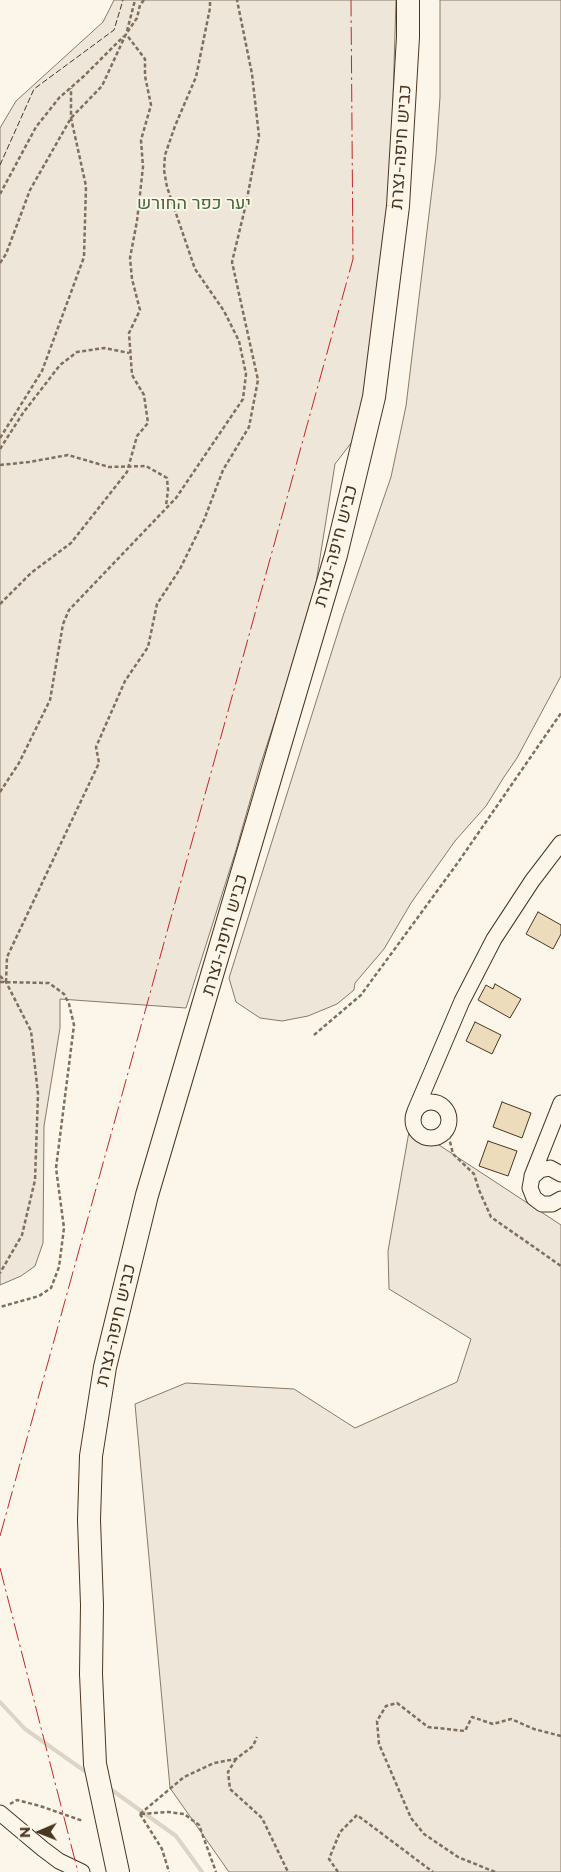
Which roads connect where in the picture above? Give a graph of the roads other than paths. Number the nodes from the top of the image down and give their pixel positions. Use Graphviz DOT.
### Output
graph roads {
  1 [pos="408,0"];
  2 [pos="561,843"];
  3 [pos="433,1068"];
  4 [pos="561,1103"];
  5 [pos="439,1104"];
  6 [pos="415,1111"];
  7 [pos="549,1132"];
  8 [pos="558,1172"];
  9 [pos="532,1177"];
  10 [pos="561,1199"];
  11 [pos="4,1809"];
  12 [pos="82,1872"];
  13 [pos="118,1872"];
  1 -- 13 [label="highway, כביש חיפה-נצרת"];
  2 -- 3 [label="street"];
  3 -- 5 [label="street"];
  3 -- 6 [label="street"];
  4 -- 7 [label="street"];
  5 -- 6 [label="street"];
  5 -- 6 [label="street"];
  7 -- 8 [label="street"];
  7 -- 9 [label="street"];
  8 -- 9 [label="street"];
  9 -- 10 [label="street"];
  11 -- 12 [label="street"];
}
